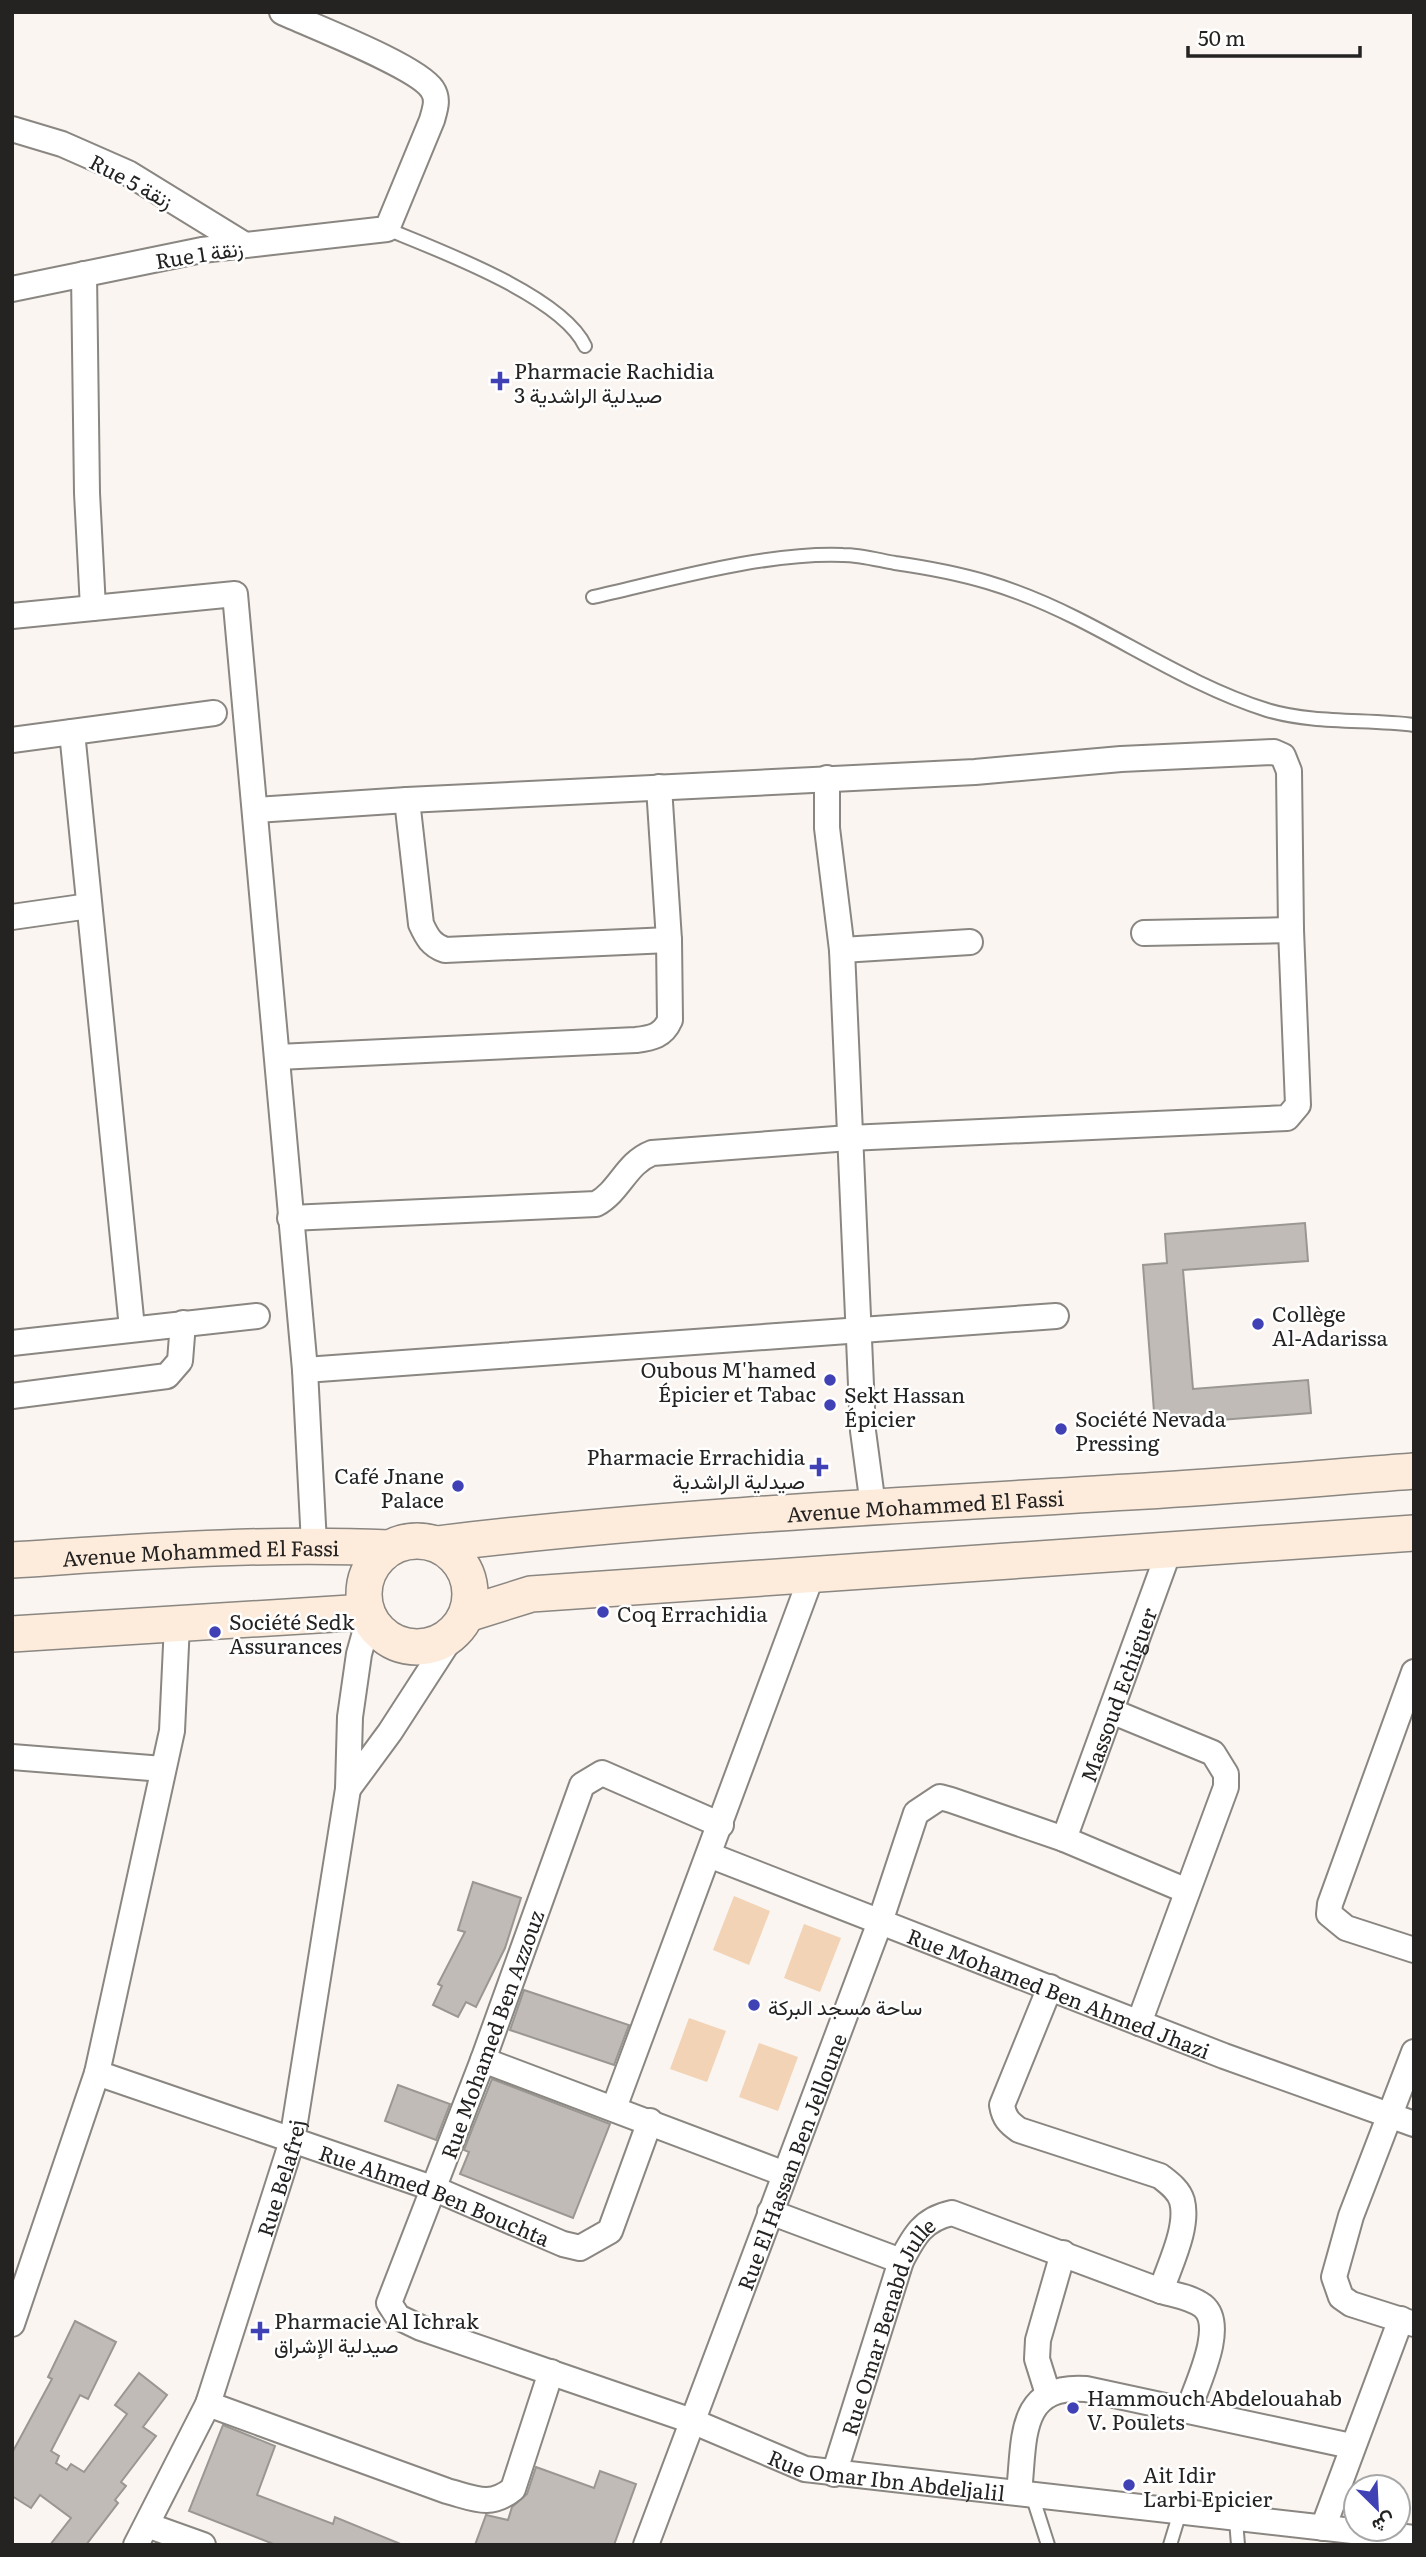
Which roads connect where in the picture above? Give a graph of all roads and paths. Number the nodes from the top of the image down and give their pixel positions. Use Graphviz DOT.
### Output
graph roads {
  1 [pos="282,12"];
  2 [pos="12,130"];
  3 [pos="387,229"];
  4 [pos="245,245"];
  5 [pos="85,274"];
  6 [pos="12,289"];
  7 [pos="584,346"];
  8 [pos="593,597"];
  9 [pos="93,608"];
  10 [pos="12,616"];
  11 [pos="214,713"];
  12 [pos="1414,725"];
  13 [pos="72,732"];
  14 [pos="12,740"];
  15 [pos="827,778"];
  16 [pos="659,787"];
  17 [pos="407,800"];
  18 [pos="256,810"];
  19 [pos="89,906"];
  20 [pos="12,917"];
  21 [pos="1291,930"];
  22 [pos="1144,933"];
  23 [pos="669,940"];
  24 [pos="970,942"];
  25 [pos="842,950"];
  26 [pos="278,1057"];
  27 [pos="849,1138"];
  28 [pos="289,1218"];
  29 [pos="257,1316"];
  30 [pos="1056,1316"];
  31 [pos="183,1323"];
  32 [pos="132,1328"];
  33 [pos="857,1328"];
  34 [pos="12,1343"];
  35 [pos="305,1370"];
  36 [pos="12,1396"];
  37 [pos="1414,1471"];
  38 [pos="873,1506"];
  39 [pos="1414,1533"];
  40 [pos="437,1544"];
  41 [pos="314,1545"];
  42 [pos="389,1548"];
  43 [pos="1169,1551"];
  44 [pos="12,1560"];
  45 [pos="813,1572"];
  46 [pos="368,1615"];
  47 [pos="461,1622"];
  48 [pos="177,1624"];
  49 [pos="12,1634"];
  50 [pos="1414,1672"];
  51 [pos="1111,1711"];
  52 [pos="12,1757"];
  53 [pos="163,1769"];
  54 [pos="348,1789"];
  55 [pos="721,1825"];
  56 [pos="1063,1839"];
  57 [pos="709,1855"];
  58 [pos="1187,1891"];
  59 [pos="880,1922"];
  60 [pos="1414,1950"];
  61 [pos="1050,1987"];
  62 [pos="1139,2023"];
  63 [pos="1414,2052"];
  64 [pos="483,2060"];
  65 [pos="97,2073"];
  66 [pos="614,2108"];
  67 [pos="1388,2114"];
  68 [pos="650,2122"];
  69 [pos="1414,2124"];
  70 [pos="292,2141"];
  71 [pos="785,2174"];
  72 [pos="435,2189"];
  73 [pos="771,2211"];
  74 [pos="1063,2253"];
  75 [pos="901,2261"];
  76 [pos="1161,2291"];
  77 [pos="389,2303"];
  78 [pos="1407,2321"];
  79 [pos="12,2324"];
  80 [pos="551,2372"];
  81 [pos="1048,2394"];
  82 [pos="208,2404"];
  83 [pos="1188,2411"];
  84 [pos="692,2421"];
  85 [pos="1351,2446"];
  86 [pos="834,2474"];
  87 [pos="1025,2493"];
  88 [pos="1180,2512"];
  89 [pos="1323,2528"];
  90 [pos="1237,2533"];
  91 [pos="142,2535"];
  92 [pos="1414,2538"];
  93 [pos="203,2545"];
  94 [pos="646,2545"];
  95 [pos="1048,2545"];
  96 [pos="1170,2545"];
  1 -- 3 [label="street"];
  2 -- 4 [label="street, Rue 5 زنقة"];
  3 -- 4 [label="street, Rue 1 زنقة"];
  3 -- 7 [label="lane"];
  4 -- 5 [label="street, Rue 1 زنقة"];
  5 -- 6 [label="street, Rue 1 زنقة"];
  5 -- 9 [label="street"];
  8 -- 12 [label="lane"];
  9 -- 10 [label="street"];
  9 -- 18 [label="street"];
  11 -- 13 [label="street"];
  13 -- 14 [label="street"];
  13 -- 19 [label="street"];
  15 -- 16 [label="street"];
  15 -- 21 [label="street"];
  15 -- 25 [label="street"];
  16 -- 17 [label="street"];
  16 -- 23 [label="street"];
  17 -- 18 [label="street"];
  17 -- 23 [label="street"];
  18 -- 26 [label="street"];
  19 -- 20 [label="street"];
  19 -- 32 [label="street"];
  21 -- 22 [label="street"];
  21 -- 27 [label="street"];
  23 -- 26 [label="street"];
  24 -- 25 [label="street"];
  25 -- 27 [label="street"];
  26 -- 28 [label="street"];
  27 -- 28 [label="street"];
  27 -- 33 [label="street"];
  28 -- 35 [label="street"];
  29 -- 31 [label="street"];
  30 -- 33 [label="street"];
  31 -- 32 [label="street"];
  31 -- 36 [label="street"];
  32 -- 34 [label="street"];
  33 -- 35 [label="street"];
  33 -- 38 [label="street"];
  35 -- 41 [label="street"];
  37 -- 38 [label="main road, Avenue Mohammed El Fassi"];
  38 -- 40 [label="main road, Avenue Mohammed El Fassi"];
  39 -- 43 [label="main road"];
  40 -- 42 [label="main road, Avenue Mohammed El Fassi"];
  40 -- 47 [label="main road"];
  41 -- 42 [label="main road, Avenue Mohammed El Fassi"];
  41 -- 44 [label="main road, Avenue Mohammed El Fassi"];
  42 -- 46 [label="main road, Avenue Mohammed El Fassi"];
  43 -- 45 [label="main road"];
  43 -- 51 [label="street, Massoud Echiguer"];
  45 -- 47 [label="main road"];
  45 -- 55 [label="street"];
  46 -- 47 [label="main road"];
  46 -- 48 [label="main road"];
  46 -- 54 [label="street, Rue Belafrej"];
  47 -- 54 [label="street, Rue Belafrej"];
  48 -- 49 [label="main road"];
  48 -- 53 [label="street"];
  50 -- 60 [label="street"];
  51 -- 56 [label="street, Massoud Echiguer"];
  51 -- 58 [label="street"];
  52 -- 53 [label="street"];
  53 -- 65 [label="street"];
  54 -- 70 [label="street, Rue Belafrej"];
  55 -- 57 [label="street"];
  55 -- 64 [label="street, Rue Mohamed Ben Azzouz"];
  56 -- 58 [label="street"];
  56 -- 59 [label="street, Rue El Hassan Ben Jelloune"];
  57 -- 59 [label="street, Rue Mohamed Ben Ahmed Jhazi"];
  57 -- 66 [label="street"];
  58 -- 62 [label="street"];
  59 -- 61 [label="street, Rue Mohamed Ben Ahmed Jhazi"];
  59 -- 71 [label="street, Rue El Hassan Ben Jelloune"];
  61 -- 62 [label="street, Rue Mohamed Ben Ahmed Jhazi"];
  61 -- 76 [label="street"];
  62 -- 67 [label="street, Rue Mohamed Ben Ahmed Jhazi"];
  63 -- 67 [label="street"];
  64 -- 66 [label="street"];
  64 -- 72 [label="street, Rue Mohamed Ben Azzouz"];
  65 -- 70 [label="street, Rue Ahmed Ben Bouchta"];
  65 -- 79 [label="street"];
  66 -- 68 [label="street"];
  67 -- 69 [label="street, Rue Mohamed Ben Ahmed Jhazi"];
  67 -- 78 [label="street"];
  68 -- 71 [label="street"];
  68 -- 72 [label="street, Rue Ahmed Ben Bouchta"];
  70 -- 72 [label="street, Rue Ahmed Ben Bouchta"];
  70 -- 82 [label="street, Rue Belafrej"];
  71 -- 73 [label="street, Rue El Hassan Ben Jelloune"];
  72 -- 77 [label="street, Rue Mohamed Ben Azzouz"];
  73 -- 75 [label="street"];
  73 -- 84 [label="street, Rue El Hassan Ben Jelloune"];
  74 -- 75 [label="street, Rue Omar Benabd Julle"];
  74 -- 76 [label="street, Rue Omar Benabd Julle"];
  74 -- 81 [label="street"];
  75 -- 86 [label="street, Rue Omar Benabd Julle"];
  76 -- 83 [label="street, Rue Omar Benabd Julle"];
  77 -- 80 [label="street, Rue Omar Ibn Abdeljalil"];
  78 -- 85 [label="street"];
  80 -- 82 [label="street"];
  80 -- 84 [label="street, Rue Omar Ibn Abdeljalil"];
  81 -- 83 [label="street"];
  81 -- 87 [label="street"];
  82 -- 91 [label="street, Rue Belafrej"];
  83 -- 85 [label="street"];
  84 -- 86 [label="street, Rue Omar Ibn Abdeljalil"];
  84 -- 94 [label="street, Rue El Hassan Ben Jelloune"];
  85 -- 89 [label="street"];
  86 -- 87 [label="street, Rue Omar Ibn Abdeljalil"];
  87 -- 88 [label="street, Rue Omar Ibn Abdeljalil"];
  87 -- 95 [label="lane"];
  88 -- 90 [label="street, Rue Omar Ibn Abdeljalil"];
  88 -- 96 [label="lane"];
  89 -- 90 [label="street, Rue Omar Ibn Abdeljalil"];
  89 -- 92 [label="street, Rue Omar Ibn Abdeljalil"];
  91 -- 93 [label="street"];
}
